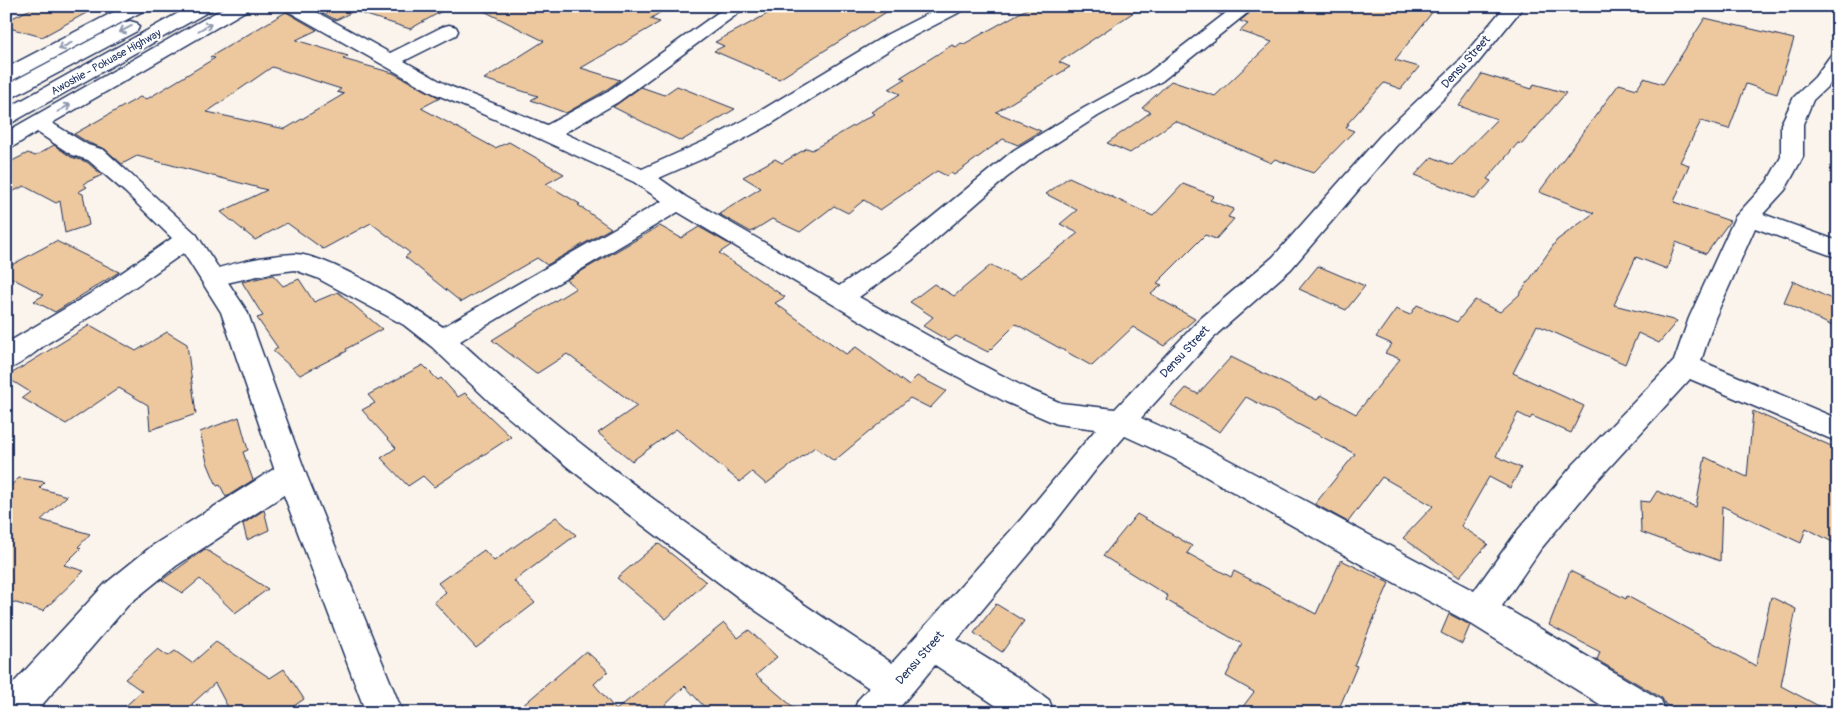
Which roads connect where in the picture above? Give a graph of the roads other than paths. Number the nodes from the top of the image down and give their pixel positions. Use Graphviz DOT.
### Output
graph roads {
  1 [pos="139,6"];
  2 [pos="169,6"];
  3 [pos="205,6"];
  4 [pos="241,6"];
  5 [pos="292,6"];
  6 [pos="739,6"];
  7 [pos="958,6"];
  8 [pos="1247,6"];
  9 [pos="1515,6"];
  10 [pos="449,31"];
  11 [pos="1838,58"];
  12 [pos="388,61"];
  13 [pos="9,73"];
  14 [pos="6,93"];
  15 [pos="6,118"];
  16 [pos="37,123"];
  17 [pos="547,134"];
  18 [pos="6,141"];
  19 [pos="642,178"];
  20 [pos="678,202"];
  21 [pos="1747,216"];
  22 [pos="187,239"];
  23 [pos="1838,250"];
  24 [pos="213,278"];
  25 [pos="840,298"];
  26 [pos="442,340"];
  27 [pos="6,360"];
  28 [pos="1686,366"];
  29 [pos="1121,421"];
  30 [pos="1838,431"];
  31 [pos="291,474"];
  32 [pos="1480,611"];
  33 [pos="933,644"];
  34 [pos="896,685"];
  35 [pos="11,713"];
  36 [pos="385,713"];
  37 [pos="870,713"];
  38 [pos="1036,713"];
  39 [pos="1648,713"];
  1 -- 13 [label="street, one-way"];
  2 -- 14 [label="street, Awoshie - Pokuase Highway, one-way"];
  3 -- 15 [label="street, Awoshie - Pokuase Highway"];
  16 -- 4 [label="street, one-way"];
  5 -- 12 [label="street"];
  6 -- 17 [label="street"];
  7 -- 19 [label="street"];
  8 -- 25 [label="street"];
  9 -- 29 [label="street, Densu Street"];
  10 -- 12 [label="street"];
  11 -- 21 [label="street"];
  12 -- 17 [label="street"];
  16 -- 18 [label="street"];
  16 -- 22 [label="street"];
  17 -- 19 [label="street"];
  19 -- 20 [label="street"];
  20 -- 25 [label="street"];
  20 -- 26 [label="street"];
  21 -- 23 [label="street"];
  21 -- 28 [label="street"];
  22 -- 24 [label="street"];
  22 -- 27 [label="street"];
  24 -- 26 [label="street"];
  24 -- 31 [label="street"];
  25 -- 29 [label="street"];
  26 -- 34 [label="street"];
  28 -- 30 [label="street"];
  28 -- 32 [label="street"];
  29 -- 32 [label="street"];
  29 -- 33 [label="street, Densu Street"];
  31 -- 35 [label="street"];
  31 -- 36 [label="street"];
  32 -- 39 [label="street"];
  33 -- 34 [label="street, Densu Street"];
  33 -- 38 [label="street"];
  34 -- 37 [label="street, Densu Street"];
}
